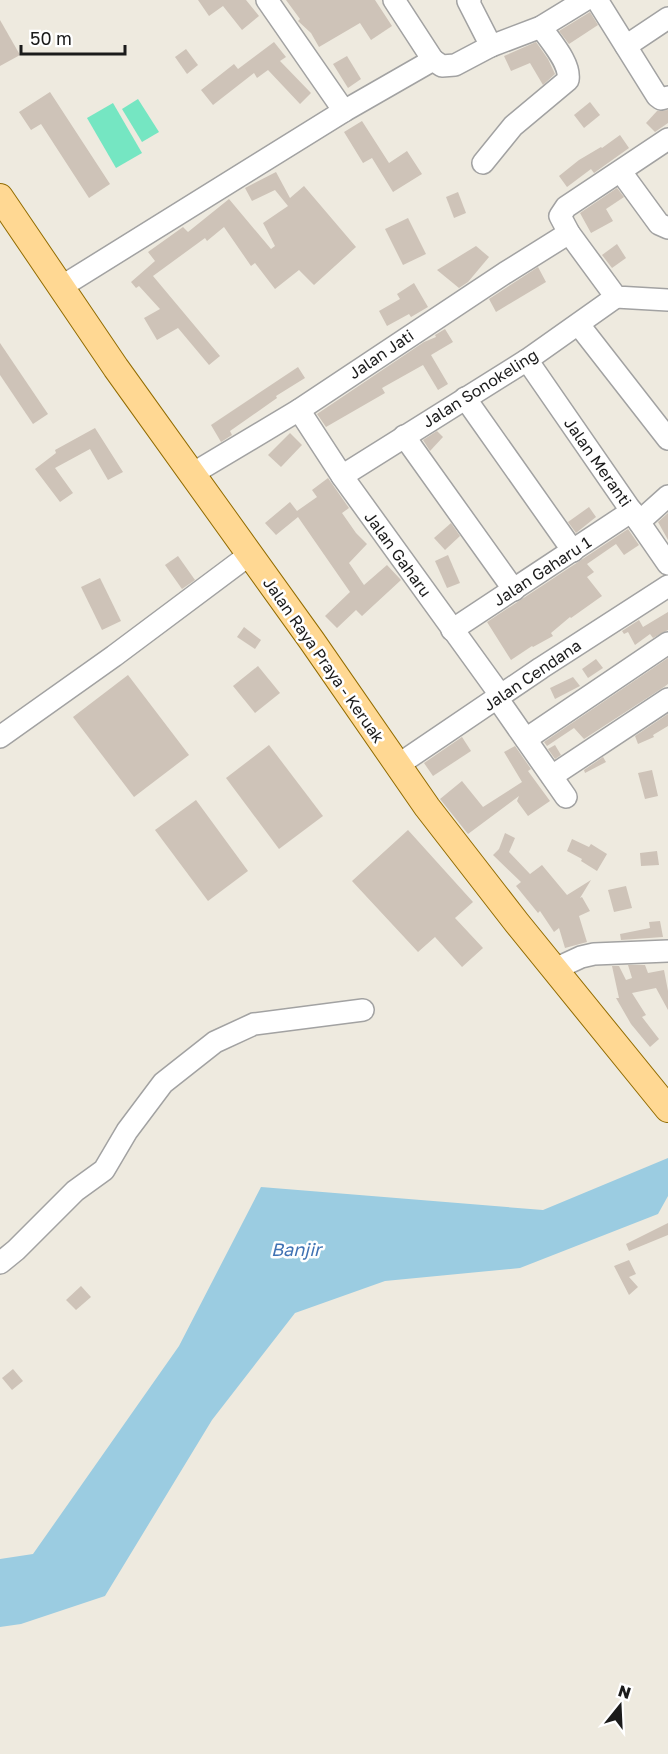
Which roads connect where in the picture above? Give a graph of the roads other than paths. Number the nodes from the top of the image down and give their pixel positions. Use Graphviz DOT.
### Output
graph roads {
  1 [pos="267,0"];
  2 [pos="394,0"];
  3 [pos="470,0"];
  4 [pos="585,0"];
  5 [pos="597,0"];
  6 [pos="668,18"];
  7 [pos="541,27"];
  8 [pos="491,46"];
  9 [pos="626,46"];
  10 [pos="433,60"];
  11 [pos="668,97"];
  12 [pos="344,111"];
  13 [pos="668,139"];
  14 [pos="483,163"];
  15 [pos="621,172"];
  16 [pos="0,196"];
  17 [pos="668,228"];
  18 [pos="569,233"];
  19 [pos="61,287"];
  20 [pos="616,297"];
  21 [pos="668,300"];
  22 [pos="579,325"];
  23 [pos="527,360"];
  24 [pos="465,398"];
  25 [pos="299,410"];
  26 [pos="404,436"];
  27 [pos="668,439"];
  28 [pos="192,474"];
  29 [pos="342,476"];
  30 [pos="668,496"];
  31 [pos="636,517"];
  32 [pos="573,551"];
  33 [pos="249,555"];
  34 [pos="668,564"];
  35 [pos="668,586"];
  36 [pos="514,590"];
  37 [pos="452,630"];
  38 [pos="668,643"];
  39 [pos="499,697"];
  40 [pos="668,699"];
  41 [pos="0,736"];
  42 [pos="526,739"];
  43 [pos="398,765"];
  44 [pos="552,776"];
  45 [pos="566,797"];
  46 [pos="668,951"];
  47 [pos="555,969"];
  48 [pos="363,1010"];
  49 [pos="668,1109"];
  50 [pos="0,1263"];
  1 -- 12 [label="street"];
  2 -- 10 [label="street"];
  3 -- 8 [label="street"];
  4 -- 7 [label="street"];
  5 -- 9 [label="street"];
  6 -- 9 [label="street"];
  7 -- 8 [label="street"];
  7 -- 14 [label="street"];
  8 -- 10 [label="street"];
  9 -- 11 [label="street"];
  10 -- 12 [label="street"];
  12 -- 19 [label="street"];
  13 -- 15 [label="street"];
  15 -- 17 [label="street"];
  15 -- 18 [label="street"];
  16 -- 19 [label="main road, Jalan Raya Praya - Keruak"];
  18 -- 20 [label="street"];
  18 -- 25 [label="street, Jalan Jati"];
  19 -- 28 [label="main road, Jalan Raya Praya - Keruak"];
  20 -- 21 [label="street"];
  20 -- 22 [label="street, Jalan Sonokeling"];
  22 -- 23 [label="street, Jalan Sonokeling"];
  22 -- 27 [label="street"];
  23 -- 24 [label="street, Jalan Sonokeling"];
  23 -- 31 [label="street, Jalan Meranti"];
  24 -- 26 [label="street, Jalan Sonokeling"];
  24 -- 32 [label="street"];
  25 -- 28 [label="street, Jalan Jati"];
  25 -- 29 [label="street, Jalan Gaharu"];
  26 -- 29 [label="street, Jalan Sonokeling"];
  26 -- 36 [label="street"];
  28 -- 33 [label="main road, Jalan Raya Praya - Keruak"];
  29 -- 37 [label="street, Jalan Gaharu"];
  30 -- 31 [label="street, Jalan Gaharu 1"];
  31 -- 32 [label="street, Jalan Gaharu 1"];
  31 -- 34 [label="street, Jalan Meranti"];
  32 -- 36 [label="street, Jalan Gaharu 1"];
  33 -- 41 [label="street"];
  33 -- 43 [label="main road, Jalan Raya Praya - Keruak"];
  35 -- 39 [label="street, Jalan Cendana"];
  36 -- 37 [label="street, Jalan Gaharu 1"];
  37 -- 39 [label="street, Jalan Gaharu"];
  38 -- 42 [label="street"];
  39 -- 42 [label="street, Jalan Gaharu"];
  39 -- 43 [label="street, Jalan Cendana"];
  40 -- 44 [label="street"];
  42 -- 44 [label="street, Jalan Gaharu"];
  43 -- 47 [label="main road, Jalan Raya Praya - Keruak"];
  44 -- 45 [label="street, Jalan Gaharu"];
  46 -- 47 [label="street"];
  47 -- 49 [label="main road, Jalan Raya Praya - Keruak"];
  48 -- 50 [label="street"];
}
